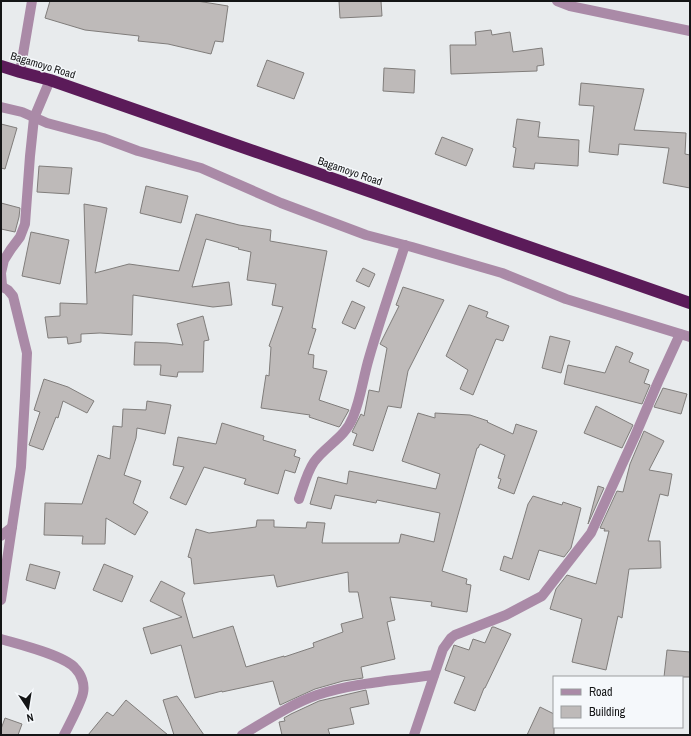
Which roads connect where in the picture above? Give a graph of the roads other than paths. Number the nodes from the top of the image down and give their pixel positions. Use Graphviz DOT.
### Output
graph roads {
  1 [pos="32,1"];
  2 [pos="557,1"];
  3 [pos="690,31"];
  4 [pos="1,66"];
  5 [pos="20,72"];
  6 [pos="50,80"];
  7 [pos="1,107"];
  8 [pos="34,118"];
  9 [pos="405,245"];
  10 [pos="2,286"];
  11 [pos="690,303"];
  12 [pos="685,336"];
  13 [pos="299,499"];
  14 [pos="12,527"];
  15 [pos="1,536"];
  16 [pos="1,600"];
  17 [pos="1,639"];
  18 [pos="434,675"];
  19 [pos="64,735"];
  20 [pos="242,735"];
  21 [pos="414,735"];
  1 -- 5 [label="street"];
  2 -- 3 [label="street"];
  4 -- 5 [label="highway, Bagamoyo Road"];
  5 -- 6 [label="highway, Bagamoyo Road"];
  6 -- 8 [label="street"];
  6 -- 11 [label="highway, Bagamoyo Road"];
  7 -- 8 [label="street"];
  8 -- 9 [label="street"];
  8 -- 10 [label="street"];
  9 -- 12 [label="street"];
  9 -- 13 [label="street"];
  10 -- 14 [label="street"];
  12 -- 18 [label="street"];
  14 -- 15 [label="street"];
  14 -- 16 [label="street"];
  17 -- 19 [label="street"];
  18 -- 20 [label="street"];
  18 -- 21 [label="street"];
}
